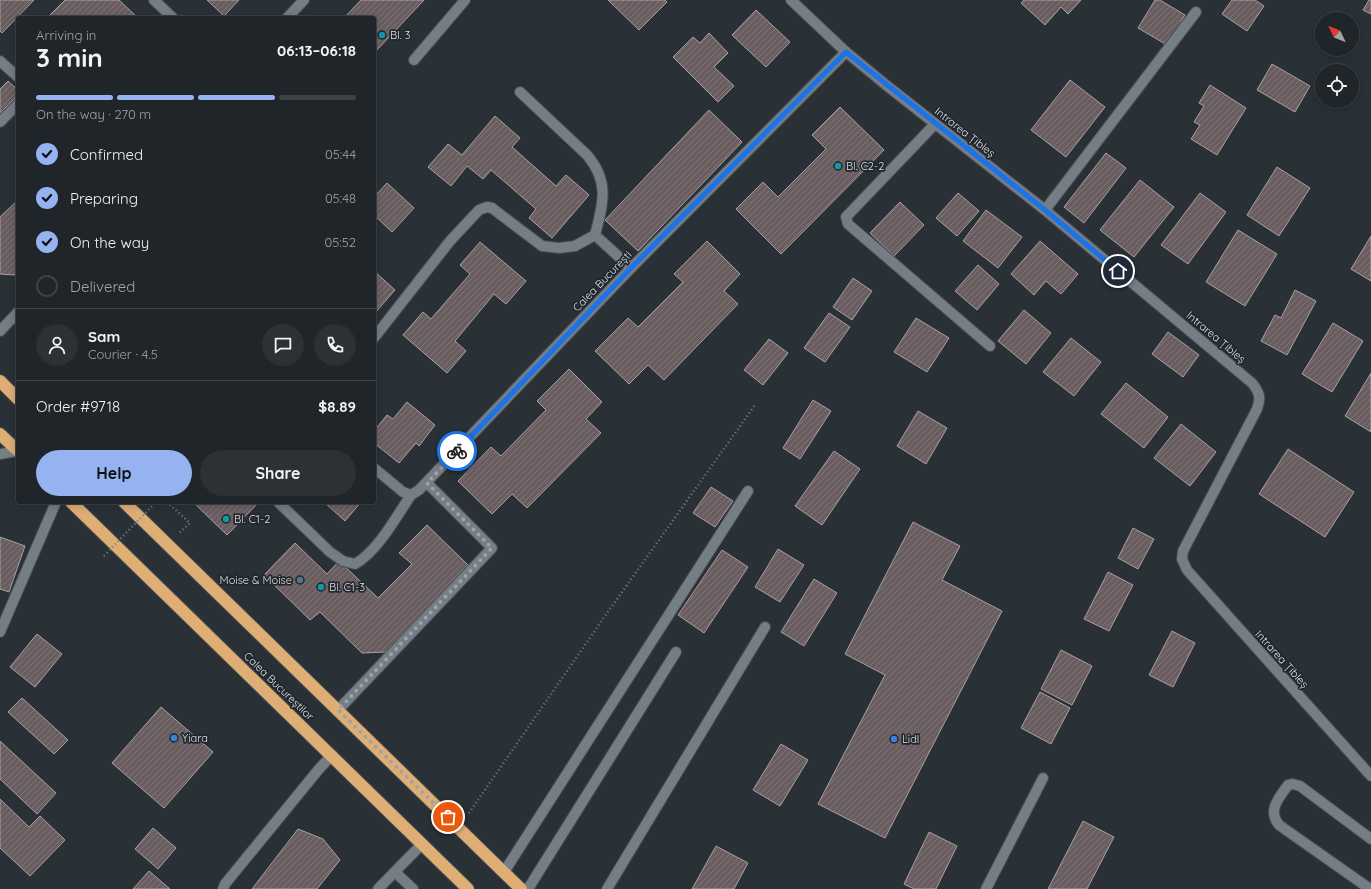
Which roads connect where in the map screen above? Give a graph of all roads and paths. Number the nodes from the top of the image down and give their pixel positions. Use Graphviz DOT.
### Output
graph roads {
  1 [pos="154,0"];
  2 [pos="304,0"];
  3 [pos="465,0"];
  4 [pos="791,0"];
  5 [pos="1196,12"];
  6 [pos="171,16"];
  7 [pos="289,16"];
  8 [pos="846,52"];
  9 [pos="414,60"];
  10 [pos="0,61"];
  11 [pos="16,75"];
  12 [pos="520,92"];
  13 [pos="16,106"];
  14 [pos="0,122"];
  15 [pos="935,124"];
  16 [pos="1045,210"];
  17 [pos="595,235"];
  18 [pos="631,268"];
  19 [pos="16,314"];
  20 [pos="0,331"];
  21 [pos="376,335"];
  22 [pos="990,346"];
  23 [pos="0,381"];
  24 [pos="16,397"];
  25 [pos="755,404"];
  26 [pos="0,434"];
  27 [pos="16,449"];
  28 [pos="16,451"];
  29 [pos="0,454"];
  30 [pos="376,470"];
  31 [pos="427,483"];
  32 [pos="748,491"];
  33 [pos="411,495"];
  34 [pos="55,504"];
  35 [pos="73,504"];
  36 [pos="126,504"];
  37 [pos="154,504"];
  38 [pos="169,504"];
  39 [pos="280,504"];
  40 [pos="190,523"];
  41 [pos="104,556"];
  42 [pos="765,627"];
  43 [pos="0,632"];
  44 [pos="676,652"];
  45 [pos="338,710"];
  46 [pos="332,755"];
  47 [pos="1371,776"];
  48 [pos="1043,778"];
  49 [pos="459,828"];
  50 [pos="1371,839"];
  51 [pos="422,844"];
  52 [pos="395,872"];
  53 [pos="504,872"];
  54 [pos="1371,888"];
  55 [pos="222,889"];
  56 [pos="378,889"];
  57 [pos="413,889"];
  58 [pos="468,889"];
  59 [pos="521,889"];
  60 [pos="528,889"];
  61 [pos="607,889"];
  62 [pos="986,889"];
  1 -- 6 [label="street"];
  2 -- 7 [label="street"];
  3 -- 9 [label="street"];
  4 -- 8 [label="street, Intrarea Țibleș"];
  5 -- 16 [label="street"];
  8 -- 15 [label="street, Intrarea Țibleș"];
  8 -- 18 [label="street, Calea București"];
  10 -- 11 [label="street"];
  12 -- 17 [label="street"];
  13 -- 14 [label="street"];
  15 -- 16 [label="street, Intrarea Țibleș"];
  15 -- 22 [label="street"];
  16 -- 47 [label="street, Intrarea Țibleș"];
  17 -- 18 [label="street"];
  17 -- 21 [label="street"];
  18 -- 31 [label="street, Calea București"];
  19 -- 20 [label="street"];
  23 -- 24 [label="highway"];
  25 -- 49 [label="path"];
  26 -- 27 [label="highway"];
  28 -- 29 [label="street"];
  30 -- 33 [label="street"];
  31 -- 33 [label="street, Calea București"];
  31 -- 45 [label="street"];
  32 -- 53 [label="street"];
  33 -- 39 [label="street, Calea București"];
  34 -- 43 [label="street"];
  35 -- 46 [label="highway, Calea Bucureștilor"];
  36 -- 45 [label="highway"];
  37 -- 41 [label="path, bridge"];
  38 -- 40 [label="path"];
  42 -- 61 [label="street"];
  44 -- 60 [label="street"];
  45 -- 49 [label="highway"];
  46 -- 51 [label="highway, Calea Bucureștilor"];
  46 -- 55 [label="street"];
  48 -- 62 [label="street"];
  49 -- 53 [label="highway"];
  50 -- 54 [label="street"];
  51 -- 52 [label="street"];
  51 -- 58 [label="highway, Calea Bucureștilor"];
  52 -- 56 [label="street"];
  52 -- 57 [label="street"];
  53 -- 59 [label="highway"];
}
